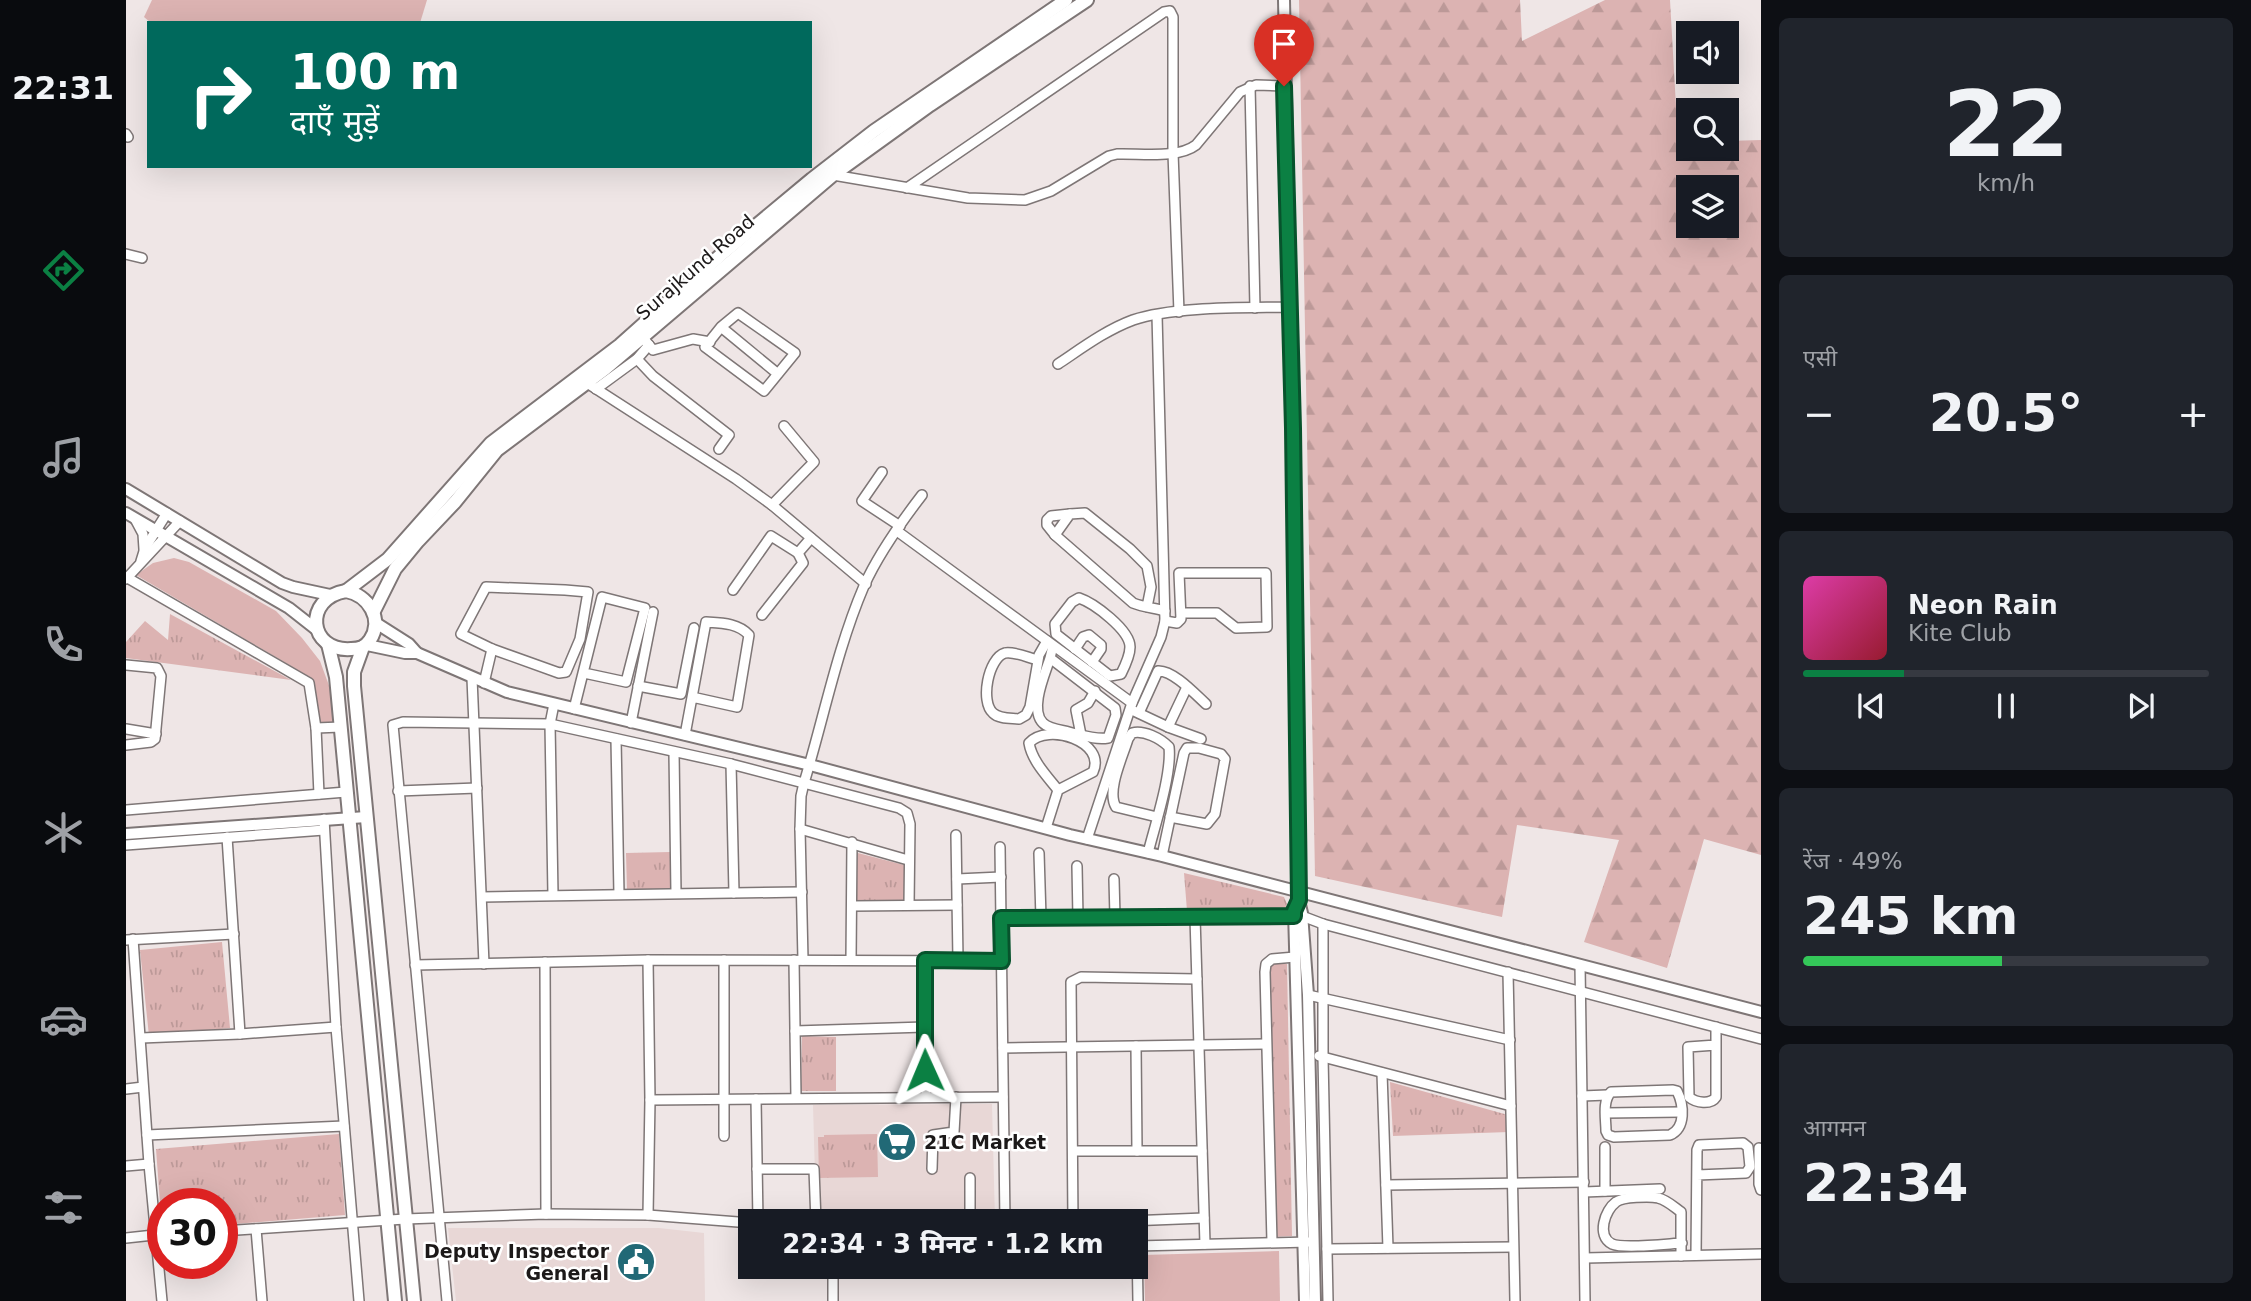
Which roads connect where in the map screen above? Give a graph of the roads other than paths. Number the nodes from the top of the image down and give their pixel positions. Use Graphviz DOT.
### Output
graph roads {
  1 [pos="1066,0"];
  2 [pos="1087,0"];
  3 [pos="1284,0"];
  4 [pos="1250,86"];
  5 [pos="1284,86"];
  6 [pos="1173,153"];
  7 [pos="832,175"];
  8 [pos="907,188"];
  9 [pos="126,254"];
  10 [pos="142,258"];
  11 [pos="1255,307"];
  12 [pos="1291,307"];
  13 [pos="1180,312"];
  14 [pos="1157,315"];
  15 [pos="721,327"];
  16 [pos="646,341"];
  17 [pos="710,342"];
  18 [pos="637,359"];
  19 [pos="1058,364"];
  20 [pos="778,374"];
  21 [pos="591,386"];
  22 [pos="785,426"];
  23 [pos="719,449"];
  24 [pos="882,471"];
  25 [pos="126,489"];
  26 [pos="922,495"];
  27 [pos="772,505"];
  28 [pos="167,513"];
  29 [pos="1070,514"];
  30 [pos="130,515"];
  31 [pos="180,521"];
  32 [pos="898,529"];
  33 [pos="161,533"];
  34 [pos="1055,535"];
  35 [pos="811,538"];
  36 [pos="187,549"];
  37 [pos="148,551"];
  38 [pos="798,553"];
  39 [pos="126,578"];
  40 [pos="866,584"];
  41 [pos="733,590"];
  42 [pos="346,591"];
  43 [pos="330,595"];
  44 [pos="1147,607"];
  45 [pos="653,612"];
  46 [pos="1182,613"];
  47 [pos="762,615"];
  48 [pos="1165,616"];
  49 [pos="375,617"];
  50 [pos="694,628"];
  51 [pos="317,630"];
  52 [pos="1050,643"];
  53 [pos="328,644"];
  54 [pos="365,646"];
  55 [pos="492,649"];
  56 [pos="1075,649"];
  57 [pos="417,653"];
  58 [pos="1050,658"];
  59 [pos="1038,660"];
  60 [pos="1085,661"];
  61 [pos="126,665"];
  62 [pos="584,673"];
  63 [pos="472,678"];
  64 [pos="484,683"];
  65 [pos="638,686"];
  66 [pos="1187,687"];
  67 [pos="1095,691"];
  68 [pos="692,697"];
  69 [pos="554,704"];
  70 [pos="1206,704"];
  71 [pos="574,709"];
  72 [pos="1133,709"];
  73 [pos="474,722"];
  74 [pos="631,723"];
  75 [pos="550,724"];
  76 [pos="341,727"];
  77 [pos="1168,727"];
  78 [pos="316,728"];
  79 [pos="126,729"];
  80 [pos="156,734"];
  81 [pos="1081,734"];
  82 [pos="685,735"];
  83 [pos="616,739"];
  84 [pos="1201,739"];
  85 [pos="126,745"];
  86 [pos="674,752"];
  87 [pos="731,764"];
  88 [pos="810,765"];
  89 [pos="804,782"];
  90 [pos="477,788"];
  91 [pos="1058,790"];
  92 [pos="398,791"];
  93 [pos="346,792"];
  94 [pos="319,794"];
  95 [pos="126,810"];
  96 [pos="366,817"];
  97 [pos="1157,817"];
  98 [pos="1170,817"];
  99 [pos="348,818"];
  100 [pos="324,825"];
  101 [pos="1046,828"];
  102 [pos="800,830"];
  103 [pos="126,834"];
  104 [pos="956,835"];
  105 [pos="227,837"];
  106 [pos="1087,839"];
  107 [pos="852,842"];
  108 [pos="126,845"];
  109 [pos="1000,846"];
  110 [pos="1039,853"];
  111 [pos="1148,853"];
  112 [pos="1162,856"];
  113 [pos="908,860"];
  114 [pos="1077,866"];
  115 [pos="1001,877"];
  116 [pos="957,879"];
  117 [pos="1114,879"];
  118 [pos="734,892"];
  119 [pos="802,892"];
  120 [pos="676,893"];
  121 [pos="619,894"];
  122 [pos="553,895"];
  123 [pos="1299,896"];
  124 [pos="482,897"];
  125 [pos="909,905"];
  126 [pos="957,905"];
  127 [pos="852,906"];
  128 [pos="1298,916"];
  129 [pos="1195,917"];
  130 [pos="1001,918"];
  131 [pos="1041,918"];
  132 [pos="1077,918"];
  133 [pos="1115,918"];
  134 [pos="1323,923"];
  135 [pos="234,934"];
  136 [pos="130,940"];
  137 [pos="1295,957"];
  138 [pos="648,960"];
  139 [pos="724,960"];
  140 [pos="799,960"];
  141 [pos="851,960"];
  142 [pos="925,960"];
  143 [pos="958,960"];
  144 [pos="1002,961"];
  145 [pos="545,962"];
  146 [pos="484,964"];
  147 [pos="415,965"];
  148 [pos="1580,965"];
  149 [pos="1508,972"];
  150 [pos="1197,979"];
  151 [pos="1581,992"];
  152 [pos="1308,995"];
  153 [pos="1323,997"];
  154 [pos="1761,1012"];
  155 [pos="337,1027"];
  156 [pos="925,1027"];
  157 [pos="1716,1027"];
  158 [pos="795,1031"];
  159 [pos="240,1034"];
  160 [pos="141,1038"];
  161 [pos="1761,1039"];
  162 [pos="1510,1040"];
  163 [pos="1266,1044"];
  164 [pos="1199,1045"];
  165 [pos="1716,1045"];
  166 [pos="1136,1046"];
  167 [pos="1072,1047"];
  168 [pos="1003,1048"];
  169 [pos="1309,1054"];
  170 [pos="1323,1058"];
  171 [pos="1382,1073"];
  172 [pos="143,1087"];
  173 [pos="126,1089"];
  174 [pos="1607,1095"];
  175 [pos="1582,1096"];
  176 [pos="926,1097"];
  177 [pos="956,1097"];
  178 [pos="1003,1097"];
  179 [pos="796,1098"];
  180 [pos="725,1099"];
  181 [pos="756,1099"];
  182 [pos="650,1100"];
  183 [pos="1511,1106"];
  184 [pos="1681,1112"];
  185 [pos="1606,1113"];
  186 [pos="344,1126"];
  187 [pos="1311,1128"];
  188 [pos="1324,1129"];
  189 [pos="147,1135"];
  190 [pos="724,1136"];
  191 [pos="1605,1147"];
  192 [pos="1759,1148"];
  193 [pos="1202,1150"];
  194 [pos="1073,1151"];
  195 [pos="1137,1151"];
  196 [pos="149,1164"];
  197 [pos="126,1166"];
  198 [pos="757,1169"];
  199 [pos="932,1169"];
  200 [pos="1697,1175"];
  201 [pos="970,1178"];
  202 [pos="1512,1183"];
  203 [pos="1386,1185"];
  204 [pos="1584,1187"];
  205 [pos="152,1188"];
  206 [pos="1660,1189"];
  207 [pos="1761,1190"];
  208 [pos="1605,1191"];
  209 [pos="1326,1194"];
  210 [pos="1312,1195"];
  211 [pos="758,1209"];
  212 [pos="816,1209"];
  213 [pos="970,1209"];
  214 [pos="1005,1209"];
  215 [pos="1073,1209"];
  216 [pos="546,1214"];
  217 [pos="648,1215"];
  218 [pos="439,1217"];
  219 [pos="1204,1218"];
  220 [pos="405,1219"];
  221 [pos="1148,1220"];
  222 [pos="386,1221"];
  223 [pos="738,1222"];
  224 [pos="352,1223"];
  225 [pos="256,1229"];
  226 [pos="238,1230"];
  227 [pos="147,1235"];
  228 [pos="126,1238"];
  229 [pos="1272,1242"];
  230 [pos="1308,1242"];
  231 [pos="1682,1243"];
  232 [pos="1205,1244"];
  233 [pos="1148,1246"];
  234 [pos="1513,1247"];
  235 [pos="1388,1248"];
  236 [pos="1327,1249"];
  237 [pos="1761,1254"];
  238 [pos="1696,1255"];
  239 [pos="1681,1256"];
  240 [pos="1585,1258"];
  241 [pos="161,1279"];
  242 [pos="833,1279"];
  243 [pos="1137,1279"];
  244 [pos="162,1301"];
  245 [pos="262,1301"];
  246 [pos="359,1301"];
  247 [pos="395,1301"];
  248 [pos="414,1301"];
  249 [pos="447,1301"];
  250 [pos="833,1301"];
  251 [pos="1138,1301"];
  252 [pos="1305,1301"];
  253 [pos="1315,1301"];
  254 [pos="1328,1301"];
  255 [pos="1514,1301"];
  256 [pos="1586,1301"];
  1 -- 42 [label="main road, Surajkund Road"];
  2 -- 7 [label="main road, Surajkund Road"];
  3 -- 5 [label="street"];
  4 -- 5 [label="street"];
  4 -- 6 [label="street"];
  4 -- 11 [label="street"];
  5 -- 12 [label="street"];
  6 -- 8 [label="street"];
  6 -- 8 [label="street"];
  6 -- 13 [label="street"];
  7 -- 8 [label="street"];
  7 -- 16 [label="main road, Surajkund Road"];
  9 -- 10 [label="street"];
  11 -- 12 [label="street"];
  11 -- 13 [label="street"];
  12 -- 123 [label="street"];
  13 -- 14 [label="street"];
  14 -- 19 [label="street"];
  14 -- 48 [label="street"];
  15 -- 17 [label="street"];
  15 -- 20 [label="street"];
  15 -- 20 [label="street"];
  16 -- 17 [label="street"];
  16 -- 18 [label="street"];
  16 -- 21 [label="main road, Surajkund Road"];
  17 -- 20 [label="street"];
  18 -- 21 [label="street"];
  18 -- 23 [label="street"];
  21 -- 27 [label="street"];
  21 -- 49 [label="main road, Surajkund Road"];
  22 -- 27 [label="street"];
  24 -- 32 [label="street"];
  25 -- 28 [label="street"];
  26 -- 32 [label="street"];
  27 -- 35 [label="street"];
  28 -- 31 [label="street"];
  28 -- 33 [label="street"];
  29 -- 34 [label="street"];
  29 -- 34 [label="street"];
  29 -- 44 [label="street"];
  30 -- 33 [label="street"];
  30 -- 37 [label="street"];
  31 -- 33 [label="street"];
  31 -- 43 [label="street"];
  32 -- 40 [label="street"];
  32 -- 52 [label="street"];
  33 -- 36 [label="street"];
  33 -- 37 [label="street"];
  34 -- 44 [label="street"];
  35 -- 38 [label="street"];
  35 -- 40 [label="street"];
  36 -- 37 [label="street"];
  36 -- 51 [label="street"];
  37 -- 39 [label="street"];
  38 -- 41 [label="street"];
  38 -- 47 [label="street"];
  39 -- 78 [label="street"];
  40 -- 88 [label="street"];
  42 -- 43 [label="main road"];
  42 -- 49 [label="main road"];
  43 -- 51 [label="main road"];
  44 -- 48 [label="street"];
  45 -- 65 [label="street"];
  46 -- 46 [label="street"];
  46 -- 48 [label="street"];
  48 -- 72 [label="street"];
  49 -- 54 [label="main road"];
  49 -- 57 [label="street"];
  50 -- 65 [label="street"];
  51 -- 53 [label="main road"];
  52 -- 58 [label="street"];
  52 -- 59 [label="street"];
  52 -- 60 [label="street"];
  53 -- 54 [label="main road"];
  53 -- 76 [label="main road"];
  54 -- 57 [label="street"];
  54 -- 96 [label="main road"];
  55 -- 55 [label="street"];
  55 -- 64 [label="street"];
  56 -- 60 [label="street"];
  56 -- 60 [label="street"];
  56 -- 60 [label="street"];
  57 -- 63 [label="street"];
  58 -- 67 [label="street"];
  58 -- 81 [label="street"];
  59 -- 59 [label="street"];
  60 -- 72 [label="street"];
  61 -- 80 [label="street"];
  62 -- 62 [label="street"];
  62 -- 71 [label="street"];
  63 -- 64 [label="street"];
  63 -- 73 [label="street"];
  64 -- 69 [label="street"];
  65 -- 74 [label="street"];
  66 -- 70 [label="street"];
  66 -- 72 [label="street"];
  66 -- 77 [label="street"];
  67 -- 81 [label="street"];
  67 -- 81 [label="street"];
  68 -- 68 [label="street"];
  68 -- 82 [label="street"];
  69 -- 71 [label="street"];
  69 -- 75 [label="street"];
  71 -- 74 [label="street"];
  72 -- 77 [label="street"];
  72 -- 106 [label="street"];
  73 -- 75 [label="street"];
  73 -- 90 [label="street"];
  73 -- 92 [label="street"];
  74 -- 82 [label="street"];
  75 -- 83 [label="street"];
  75 -- 122 [label="street"];
  76 -- 78 [label="street"];
  76 -- 93 [label="main road"];
  77 -- 84 [label="street"];
  78 -- 94 [label="street"];
  79 -- 80 [label="street"];
  80 -- 85 [label="street"];
  82 -- 88 [label="street"];
  83 -- 86 [label="street"];
  83 -- 121 [label="street"];
  86 -- 87 [label="street"];
  86 -- 120 [label="street"];
  87 -- 89 [label="street"];
  87 -- 118 [label="street"];
  88 -- 89 [label="street"];
  88 -- 101 [label="street"];
  89 -- 102 [label="street"];
  89 -- 113 [label="street"];
  90 -- 92 [label="street"];
  90 -- 124 [label="street"];
  91 -- 91 [label="street"];
  91 -- 101 [label="street"];
  92 -- 147 [label="street"];
  93 -- 94 [label="street"];
  93 -- 99 [label="main road"];
  94 -- 95 [label="street"];
  96 -- 99 [label="street"];
  96 -- 220 [label="main road"];
  97 -- 97 [label="street"];
  97 -- 111 [label="street"];
  98 -- 98 [label="street"];
  98 -- 112 [label="street"];
  99 -- 100 [label="street"];
  99 -- 222 [label="main road"];
  100 -- 103 [label="street"];
  100 -- 105 [label="street"];
  100 -- 155 [label="street"];
  101 -- 106 [label="street"];
  102 -- 107 [label="street"];
  102 -- 119 [label="street"];
  104 -- 116 [label="street"];
  105 -- 108 [label="street"];
  105 -- 135 [label="street"];
  106 -- 111 [label="street"];
  107 -- 113 [label="street"];
  107 -- 127 [label="street"];
  109 -- 115 [label="street"];
  110 -- 131 [label="street"];
  111 -- 112 [label="street"];
  112 -- 123 [label="street"];
  113 -- 125 [label="street"];
  114 -- 132 [label="street"];
  115 -- 116 [label="street"];
  115 -- 130 [label="street"];
  116 -- 126 [label="street"];
  117 -- 133 [label="street"];
  118 -- 119 [label="street"];
  118 -- 120 [label="street"];
  119 -- 140 [label="street"];
  120 -- 121 [label="street"];
  121 -- 122 [label="street"];
  122 -- 124 [label="street"];
  123 -- 128 [label="street"];
  123 -- 148 [label="street"];
  124 -- 146 [label="street"];
  125 -- 126 [label="street"];
  125 -- 127 [label="street"];
  126 -- 143 [label="street"];
  127 -- 141 [label="street"];
  128 -- 129 [label="street"];
  128 -- 134 [label="street"];
  128 -- 137 [label="street"];
  128 -- 152 [label="street"];
  129 -- 133 [label="street"];
  129 -- 150 [label="street"];
  130 -- 131 [label="street"];
  130 -- 144 [label="street"];
  131 -- 132 [label="street"];
  132 -- 133 [label="street"];
  134 -- 149 [label="street"];
  134 -- 153 [label="street"];
  135 -- 136 [label="street"];
  135 -- 159 [label="street"];
  136 -- 160 [label="street"];
  137 -- 163 [label="street"];
  137 -- 230 [label="street"];
  138 -- 139 [label="street"];
  138 -- 145 [label="street"];
  138 -- 182 [label="street"];
  139 -- 140 [label="street"];
  139 -- 180 [label="street"];
  140 -- 141 [label="street"];
  140 -- 158 [label="street"];
  141 -- 142 [label="street"];
  142 -- 143 [label="street"];
  142 -- 156 [label="street"];
  143 -- 144 [label="street"];
  144 -- 168 [label="street"];
  145 -- 146 [label="street"];
  145 -- 216 [label="street"];
  146 -- 147 [label="street"];
  147 -- 218 [label="street"];
  148 -- 151 [label="street"];
  148 -- 154 [label="street"];
  149 -- 151 [label="street"];
  149 -- 162 [label="street"];
  150 -- 164 [label="street"];
  150 -- 167 [label="street"];
  151 -- 157 [label="street"];
  151 -- 175 [label="street"];
  152 -- 153 [label="street"];
  152 -- 169 [label="street"];
  153 -- 162 [label="street"];
  153 -- 170 [label="street"];
  155 -- 159 [label="street"];
  155 -- 186 [label="street"];
  156 -- 158 [label="street"];
  156 -- 176 [label="street"];
  157 -- 161 [label="street"];
  157 -- 165 [label="street"];
  158 -- 179 [label="street"];
  159 -- 160 [label="street"];
  160 -- 172 [label="street"];
  162 -- 183 [label="street"];
  163 -- 164 [label="street"];
  163 -- 229 [label="street"];
  164 -- 166 [label="street"];
  164 -- 193 [label="street"];
  165 -- 165 [label="street"];
  166 -- 167 [label="street"];
  166 -- 195 [label="street"];
  167 -- 168 [label="street"];
  167 -- 194 [label="street"];
  168 -- 178 [label="street"];
  169 -- 170 [label="street"];
  169 -- 187 [label="street"];
  170 -- 171 [label="street"];
  170 -- 188 [label="street"];
  171 -- 183 [label="street"];
  171 -- 203 [label="street"];
  172 -- 173 [label="street"];
  172 -- 189 [label="street"];
  174 -- 175 [label="street"];
  174 -- 184 [label="street"];
  174 -- 185 [label="street"];
  175 -- 204 [label="street"];
  176 -- 177 [label="street"];
  176 -- 179 [label="street"];
  177 -- 178 [label="street"];
  177 -- 199 [label="street"];
  178 -- 214 [label="street"];
  179 -- 181 [label="street"];
  180 -- 181 [label="street"];
  180 -- 182 [label="street"];
  180 -- 190 [label="street"];
  181 -- 198 [label="street"];
  182 -- 217 [label="street"];
  183 -- 202 [label="street"];
  184 -- 185 [label="street"];
  184 -- 185 [label="street"];
  186 -- 189 [label="street"];
  186 -- 224 [label="street"];
  187 -- 188 [label="street"];
  187 -- 210 [label="street"];
  188 -- 209 [label="street"];
  189 -- 196 [label="street"];
  191 -- 208 [label="street"];
  192 -- 207 [label="street"];
  193 -- 195 [label="street"];
  193 -- 219 [label="street"];
  194 -- 195 [label="street"];
  194 -- 215 [label="street"];
  196 -- 197 [label="street"];
  196 -- 205 [label="street"];
  198 -- 211 [label="street"];
  198 -- 212 [label="street"];
  200 -- 200 [label="street"];
  200 -- 238 [label="street"];
  201 -- 213 [label="street"];
  202 -- 203 [label="street"];
  202 -- 204 [label="street"];
  202 -- 234 [label="street"];
  203 -- 235 [label="street"];
  204 -- 208 [label="street"];
  204 -- 240 [label="street"];
  206 -- 208 [label="street"];
  209 -- 210 [label="street"];
  209 -- 236 [label="street"];
  210 -- 230 [label="street"];
  216 -- 217 [label="street"];
  216 -- 218 [label="street"];
  217 -- 223 [label="street"];
  218 -- 220 [label="street"];
  218 -- 249 [label="street"];
  219 -- 221 [label="street"];
  219 -- 232 [label="street"];
  220 -- 222 [label="street"];
  220 -- 248 [label="main road"];
  222 -- 224 [label="street"];
  222 -- 247 [label="main road"];
  224 -- 225 [label="street"];
  224 -- 246 [label="street"];
  225 -- 226 [label="street"];
  225 -- 245 [label="street"];
  227 -- 228 [label="street"];
  229 -- 230 [label="street"];
  229 -- 232 [label="street"];
  230 -- 252 [label="street"];
  230 -- 253 [label="street"];
  231 -- 231 [label="street"];
  231 -- 239 [label="street"];
  232 -- 233 [label="street"];
  234 -- 235 [label="street"];
  234 -- 255 [label="street"];
  235 -- 236 [label="street"];
  236 -- 254 [label="street"];
  237 -- 238 [label="street"];
  238 -- 239 [label="street"];
  239 -- 240 [label="street"];
  240 -- 256 [label="street"];
  241 -- 244 [label="street"];
  242 -- 250 [label="street"];
  243 -- 251 [label="street"];
}
